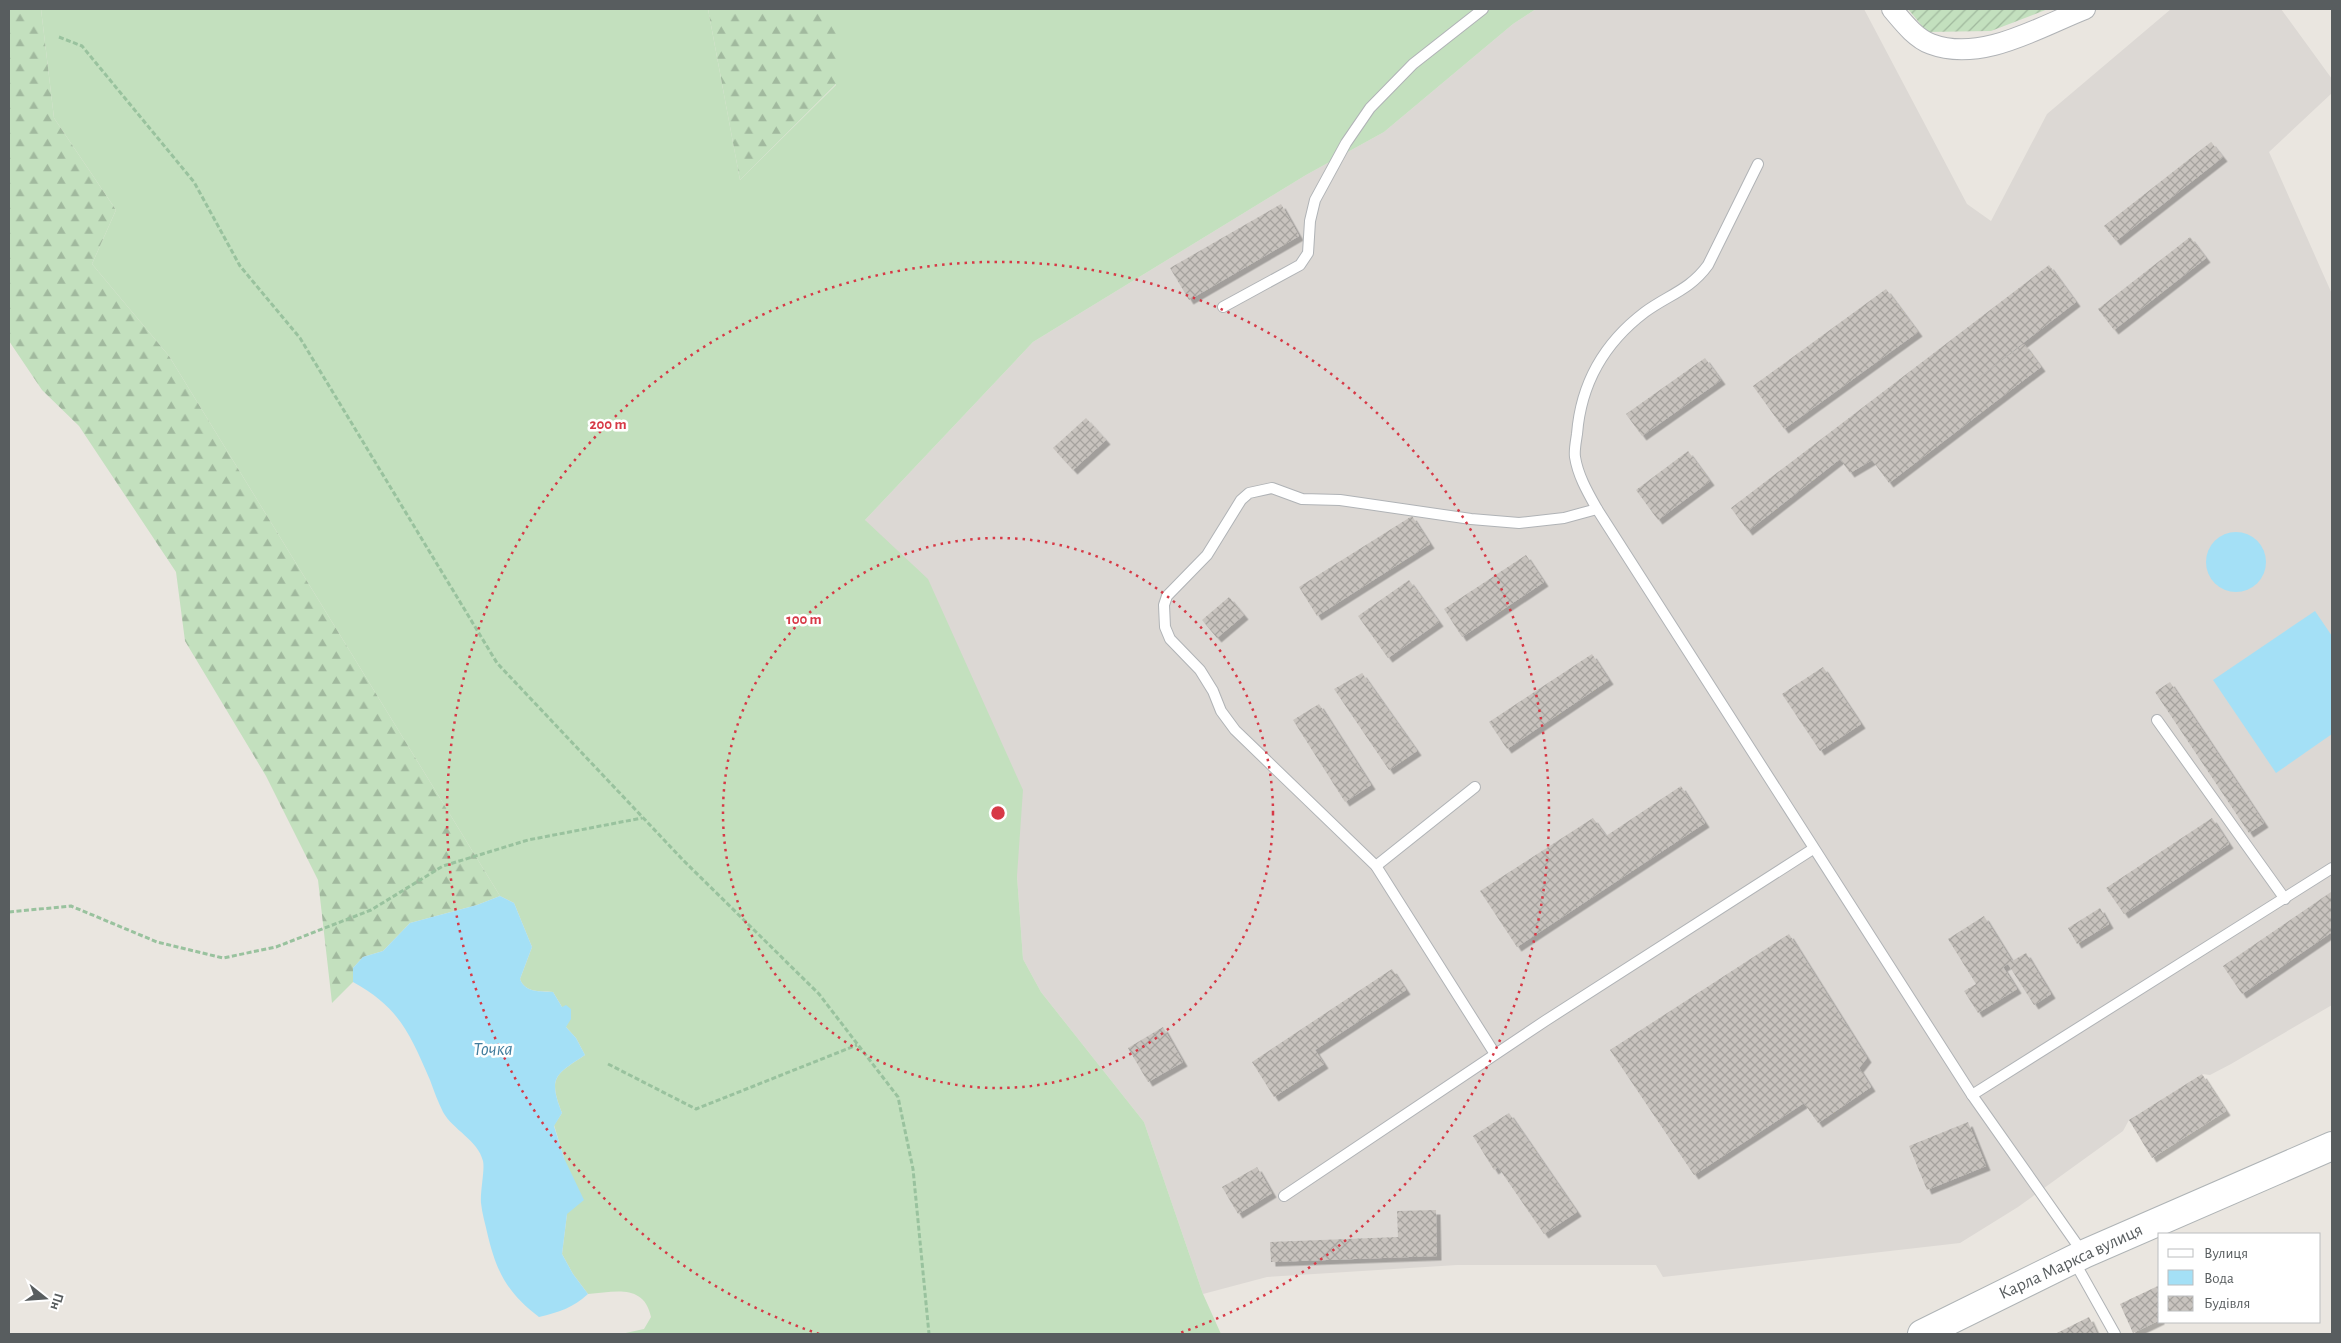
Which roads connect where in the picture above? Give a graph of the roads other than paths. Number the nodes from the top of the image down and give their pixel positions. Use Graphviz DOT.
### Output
graph roads {
  1 [pos="1483,9"];
  2 [pos="1892,9"];
  3 [pos="2085,9"];
  4 [pos="1758,164"];
  5 [pos="1222,307"];
  6 [pos="1597,509"];
  7 [pos="2157,720"];
  8 [pos="1475,787"];
  9 [pos="1813,849"];
  10 [pos="1376,866"];
  11 [pos="2332,868"];
  12 [pos="2284,899"];
  13 [pos="1495,1054"];
  14 [pos="1972,1095"];
  15 [pos="2332,1146"];
  16 [pos="1284,1196"];
  17 [pos="2078,1257"];
  18 [pos="1922,1334"];
  19 [pos="2116,1334"];
  1 -- 5 [label="lane"];
  2 -- 3 [label="street"];
  4 -- 6 [label="lane"];
  6 -- 9 [label="lane"];
  6 -- 10 [label="lane"];
  7 -- 12 [label="lane"];
  8 -- 10 [label="lane"];
  9 -- 13 [label="lane"];
  9 -- 14 [label="lane"];
  10 -- 13 [label="lane"];
  11 -- 12 [label="lane"];
  12 -- 14 [label="lane"];
  13 -- 16 [label="lane"];
  14 -- 17 [label="lane"];
  15 -- 17 [label="street, Карла Маркса вулиця"];
  17 -- 18 [label="street, Карла Маркса вулиця"];
  17 -- 19 [label="lane"];
}
